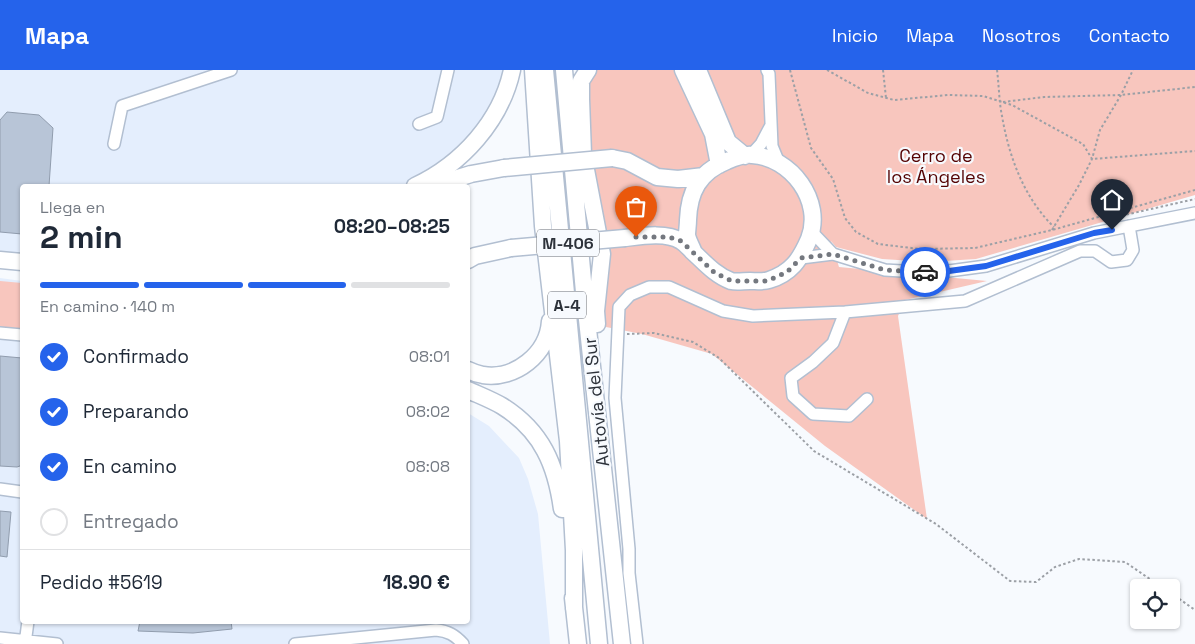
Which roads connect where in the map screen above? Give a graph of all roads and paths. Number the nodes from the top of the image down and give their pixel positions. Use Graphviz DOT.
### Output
graph roads {
  1 [pos="231,70"];
  2 [pos="448,70"];
  3 [pos="512,70"];
  4 [pos="533,70"];
  5 [pos="545,70"];
  6 [pos="564,70"];
  7 [pos="588,70"];
  8 [pos="683,70"];
  9 [pos="698,70"];
  10 [pos="767,70"];
  11 [pos="790,70"];
  12 [pos="827,70"];
  13 [pos="883,70"];
  14 [pos="997,70"];
  15 [pos="1133,70"];
  16 [pos="1195,87"];
  17 [pos="1121,95"];
  18 [pos="886,98"];
  19 [pos="1001,102"];
  20 [pos="419,124"];
  21 [pos="770,128"];
  22 [pos="114,144"];
  23 [pos="1195,151"];
  24 [pos="748,155"];
  25 [pos="1092,159"];
  26 [pos="779,163"];
  27 [pos="718,165"];
  28 [pos="704,176"];
  29 [pos="419,184"];
  30 [pos="438,184"];
  31 [pos="1195,190"];
  32 [pos="1195,199"];
  33 [pos="1195,213"];
  34 [pos="1102,221"];
  35 [pos="1129,226"];
  36 [pos="1054,227"];
  37 [pos="1052,230"];
  38 [pos="812,232"];
  39 [pos="511,248"];
  40 [pos="470,253"];
  41 [pos="694,253"];
  42 [pos="833,254"];
  43 [pos="801,258"];
  44 [pos="470,259"];
  45 [pos="0,260"];
  46 [pos="20,262"];
  47 [pos="0,270"];
  48 [pos="20,272"];
  49 [pos="551,302"];
  50 [pos="845,312"];
  51 [pos="0,333"];
  52 [pos="20,335"];
  53 [pos="617,335"];
  54 [pos="470,371"];
  55 [pos="470,391"];
  56 [pos="866,398"];
  57 [pos="0,490"];
  58 [pos="20,492"];
  59 [pos="610,528"];
  60 [pos="1150,579"];
  61 [pos="1180,599"];
  62 [pos="574,609"];
  63 [pos="1195,610"];
  64 [pos="28,624"];
  65 [pos="0,638"];
  66 [pos="460,640"];
  67 [pos="25,642"];
  68 [pos="57,644"];
  69 [pos="295,644"];
  70 [pos="578,644"];
  71 [pos="599,644"];
  72 [pos="622,644"];
  73 [pos="637,644"];
  1 -- 22 [label="street"];
  2 -- 20 [label="street"];
  3 -- 29 [label="highway"];
  4 -- 49 [label="highway"];
  5 -- 71 [label="highway, Autovía del Sur / A-4"];
  6 -- 59 [label="highway, Autovía del Sur / A-4"];
  7 -- 59 [label="highway"];
  8 -- 27 [label="highway"];
  9 -- 24 [label="highway"];
  10 -- 21 [label="street"];
  11 -- 37 [label="path"];
  12 -- 18 [label="path"];
  13 -- 18 [label="path"];
  14 -- 19 [label="path"];
  15 -- 17 [label="path"];
  16 -- 17 [label="path"];
  17 -- 19 [label="path"];
  17 -- 25 [label="path"];
  18 -- 19 [label="path"];
  19 -- 25 [label="path"];
  19 -- 36 [label="path"];
  21 -- 24 [label="street"];
  21 -- 26 [label="street"];
  23 -- 25 [label="path"];
  24 -- 26 [label="highway, M-406"];
  24 -- 27 [label="highway"];
  25 -- 36 [label="path"];
  26 -- 38 [label="highway, M-406"];
  27 -- 28 [label="highway"];
  28 -- 30 [label="highway, bridge"];
  28 -- 41 [label="highway"];
  31 -- 37 [label="path"];
  32 -- 34 [label="path"];
  33 -- 35 [label="street"];
  35 -- 42 [label="street"];
  35 -- 50 [label="street"];
  36 -- 37 [label="path"];
  38 -- 42 [label="street"];
  38 -- 43 [label="highway, M-406"];
  39 -- 40 [label="highway, M-406"];
  39 -- 41 [label="highway, M-406, bridge"];
  39 -- 44 [label="highway"];
  41 -- 43 [label="highway, M-406"];
  42 -- 43 [label="street"];
  45 -- 46 [label="highway"];
  47 -- 48 [label="highway"];
  49 -- 54 [label="highway"];
  49 -- 62 [label="highway"];
  50 -- 53 [label="street"];
  50 -- 56 [label="street"];
  51 -- 52 [label="street"];
  53 -- 60 [label="path"];
  53 -- 73 [label="street"];
  55 -- 62 [label="highway"];
  57 -- 58 [label="street"];
  59 -- 72 [label="highway, Autovía del Sur / A-4"];
  61 -- 63 [label="path"];
  62 -- 70 [label="highway"];
  64 -- 67 [label="street"];
  65 -- 67 [label="street"];
  66 -- 69 [label="street"];
  67 -- 68 [label="street"];
}
